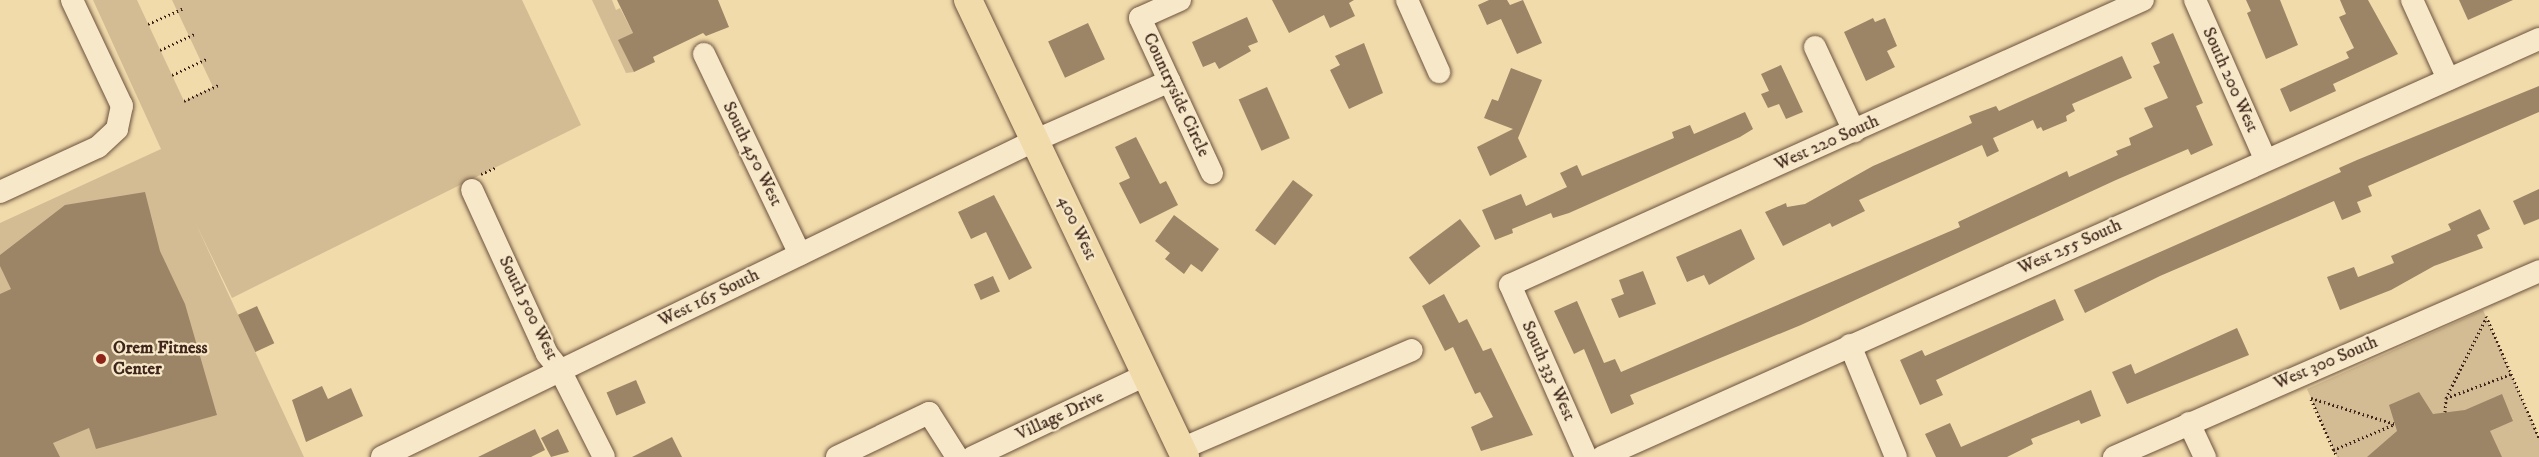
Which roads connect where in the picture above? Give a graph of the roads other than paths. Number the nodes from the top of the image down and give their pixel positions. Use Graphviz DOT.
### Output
graph roads {
  1 [pos="72,0"];
  2 [pos="968,0"];
  3 [pos="1180,0"];
  4 [pos="1407,0"];
  5 [pos="2143,0"];
  6 [pos="2194,0"];
  7 [pos="2412,0"];
  8 [pos="2539,39"];
  9 [pos="1815,47"];
  10 [pos="704,54"];
  11 [pos="1439,72"];
  12 [pos="2448,79"];
  13 [pos="1170,81"];
  14 [pos="1854,131"];
  15 [pos="1036,140"];
  16 [pos="2265,159"];
  17 [pos="1212,173"];
  18 [pos="475,183"];
  19 [pos="0,192"];
  20 [pos="800,254"];
  21 [pos="2539,271"];
  22 [pos="1510,285"];
  23 [pos="1850,345"];
  24 [pos="1412,350"];
  25 [pos="560,370"];
  26 [pos="1146,375"];
  27 [pos="2189,423"];
  28 [pos="1183,453"];
  29 [pos="382,457"];
  30 [pos="604,457"];
  31 [pos="837,457"];
  32 [pos="957,457"];
  33 [pos="973,457"];
  34 [pos="1586,457"];
  35 [pos="1602,457"];
  36 [pos="1896,457"];
  37 [pos="2114,457"];
  38 [pos="2205,457"];
  1 -- 19 [label="street"];
  2 -- 15 [label="main road, 400 West"];
  3 -- 13 [label="street, Countryside Circle"];
  4 -- 11 [label="street"];
  5 -- 14 [label="street, West 220 South"];
  6 -- 16 [label="street, South 200 West"];
  7 -- 12 [label="street"];
  8 -- 12 [label="street, West 255 South"];
  9 -- 14 [label="street"];
  10 -- 20 [label="street, South 450 West"];
  12 -- 16 [label="street, West 255 South"];
  13 -- 15 [label="street, West 165 South"];
  13 -- 17 [label="street, Countryside Circle"];
  14 -- 22 [label="street, West 220 South"];
  15 -- 20 [label="street, West 165 South"];
  15 -- 26 [label="main road, 400 West"];
  16 -- 23 [label="street, West 255 South"];
  18 -- 25 [label="street, South 500 West"];
  20 -- 25 [label="street, West 165 South"];
  21 -- 27 [label="street, West 300 South"];
  22 -- 34 [label="street, South 335 West"];
  23 -- 35 [label="street, West 255 South"];
  23 -- 36 [label="street"];
  24 -- 28 [label="street"];
  25 -- 29 [label="street, West 165 South"];
  25 -- 30 [label="street, South 500 West"];
  26 -- 28 [label="main road, 400 West"];
  26 -- 33 [label="street, Village Drive"];
  27 -- 37 [label="street, West 300 South"];
  27 -- 38 [label="street"];
  31 -- 32 [label="street"];
}
